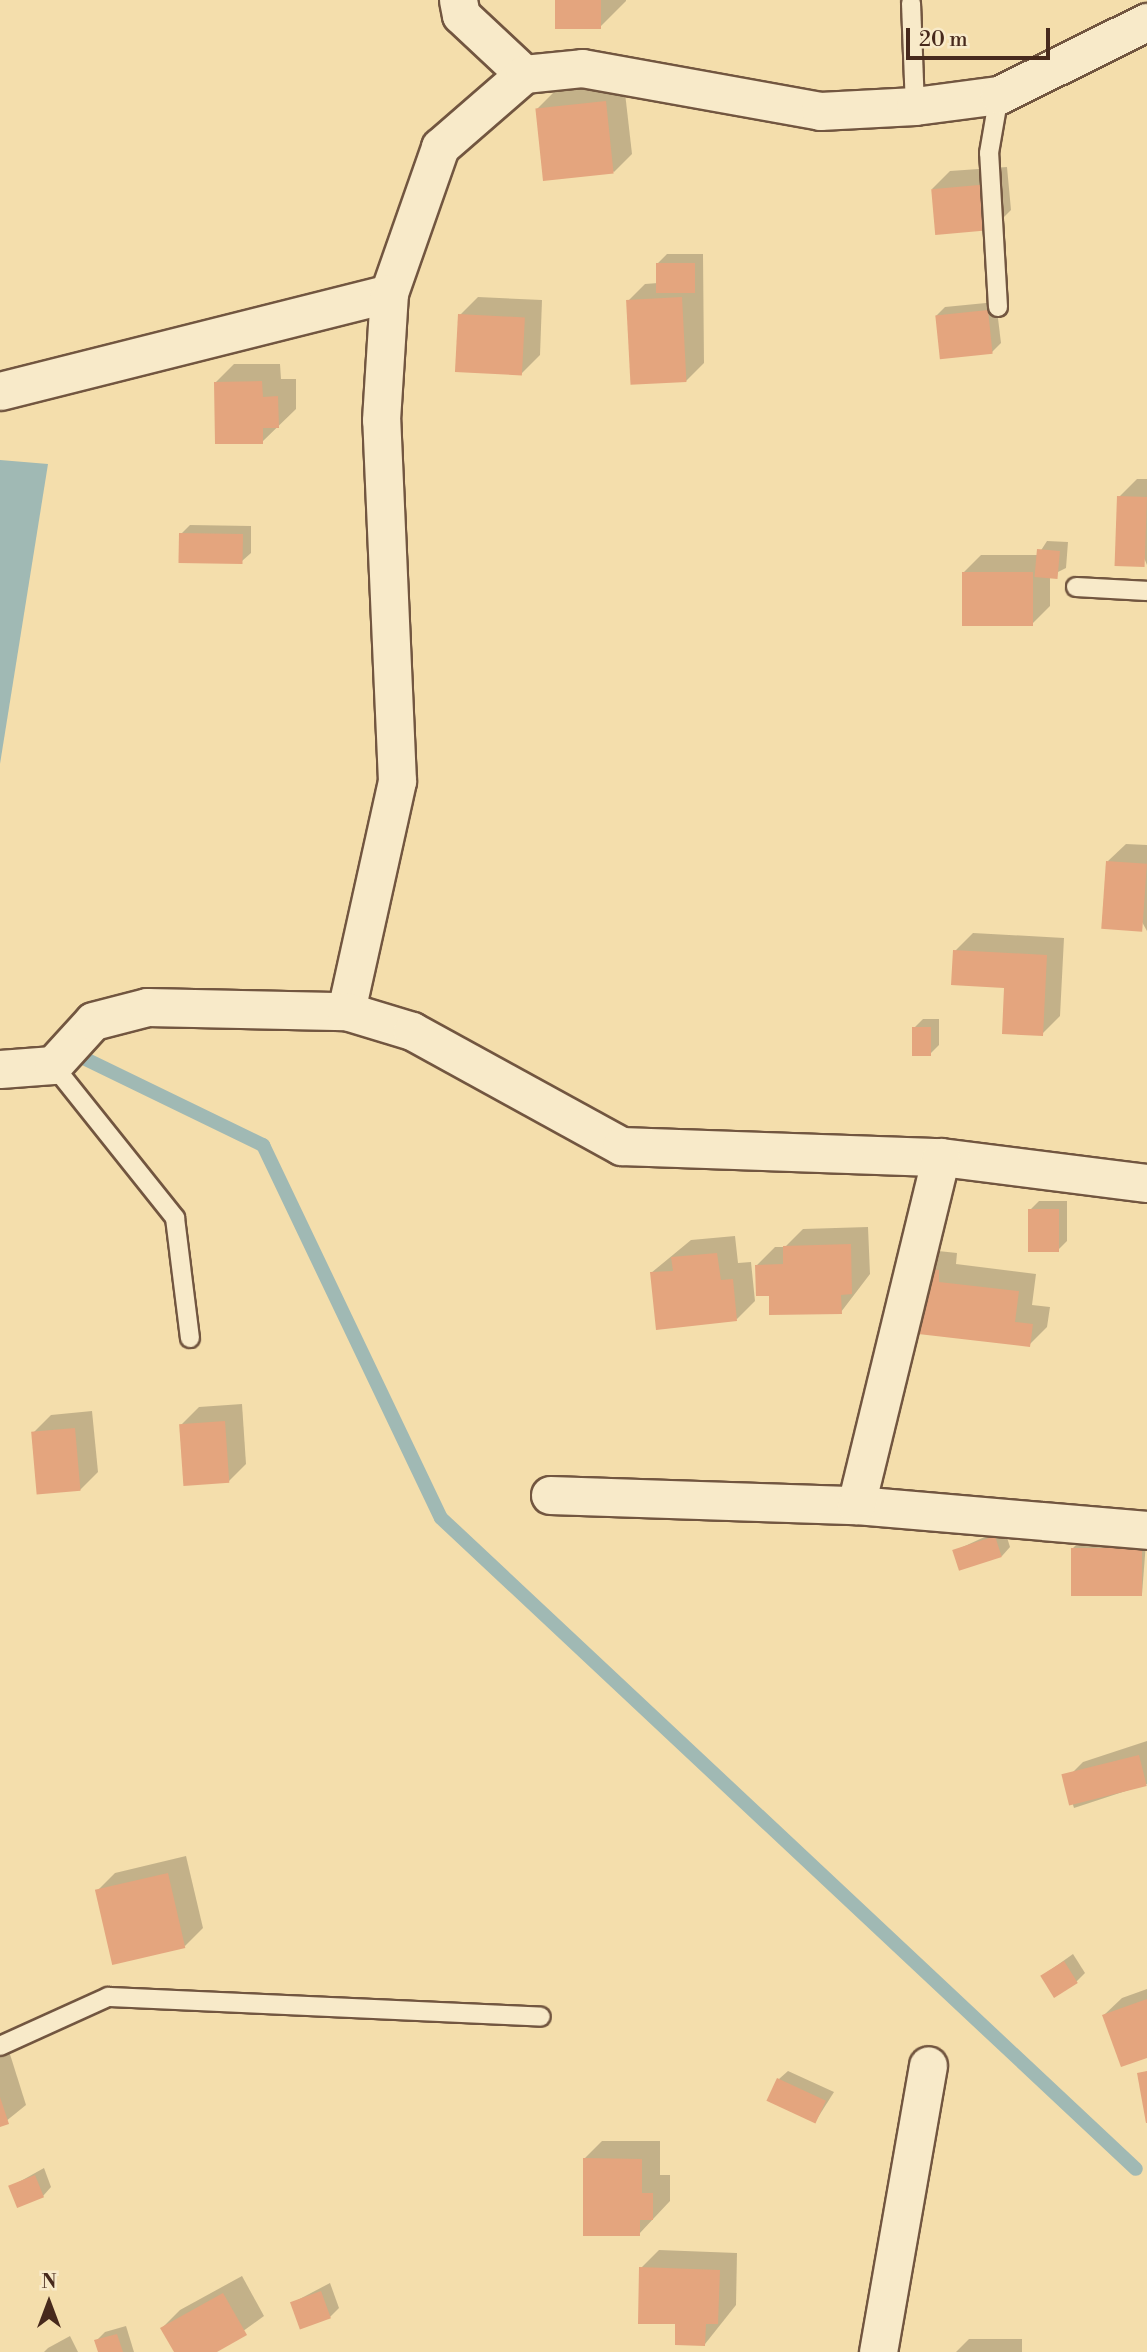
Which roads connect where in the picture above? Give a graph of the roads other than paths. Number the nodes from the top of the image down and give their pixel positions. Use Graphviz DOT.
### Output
graph roads {
  1 [pos="458,0"];
  2 [pos="911,3"];
  3 [pos="1147,22"];
  4 [pos="524,74"];
  5 [pos="999,95"];
  6 [pos="915,106"];
  7 [pos="388,293"];
  8 [pos="999,307"];
  9 [pos="0,391"];
  10 [pos="1076,587"];
  11 [pos="1147,591"];
  12 [pos="346,1012"];
  13 [pos="53,1065"];
  14 [pos="0,1069"];
  15 [pos="941,1157"];
  16 [pos="1147,1183"];
  17 [pos="190,1338"];
  18 [pos="550,1495"];
  19 [pos="856,1505"];
  20 [pos="1147,1530"];
  21 [pos="541,2017"];
  22 [pos="0,2046"];
  23 [pos="928,2065"];
  24 [pos="878,2352"];
  1 -- 4 [label="street"];
  2 -- 6 [label="lane"];
  3 -- 5 [label="street"];
  4 -- 6 [label="street"];
  4 -- 7 [label="street"];
  5 -- 6 [label="street"];
  5 -- 8 [label="lane"];
  7 -- 9 [label="street"];
  7 -- 12 [label="street"];
  10 -- 11 [label="lane"];
  12 -- 13 [label="street"];
  12 -- 15 [label="street"];
  13 -- 14 [label="street"];
  13 -- 17 [label="lane"];
  15 -- 16 [label="street"];
  15 -- 19 [label="street"];
  18 -- 19 [label="street"];
  19 -- 20 [label="street"];
  21 -- 22 [label="lane"];
  23 -- 24 [label="street"];
}
